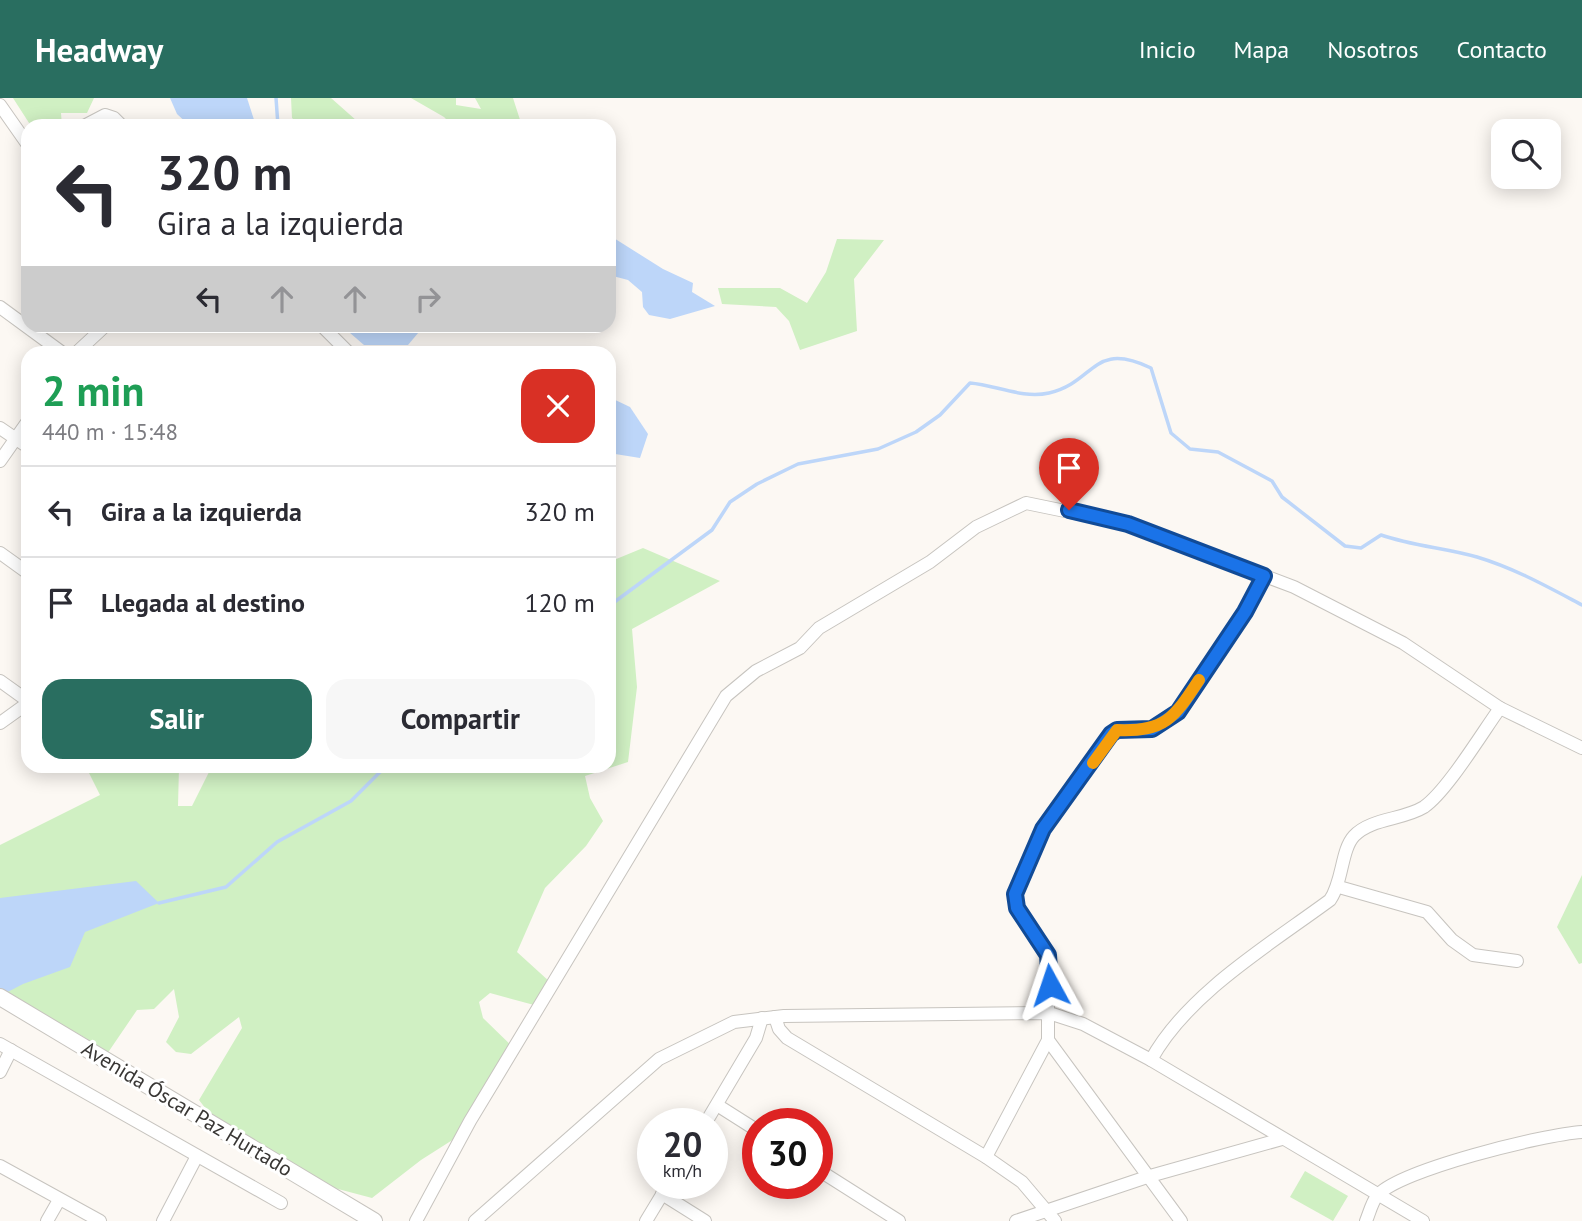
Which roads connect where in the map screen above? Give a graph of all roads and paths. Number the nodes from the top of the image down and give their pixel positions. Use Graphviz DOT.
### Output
graph roads {
  1 [pos="0,105"];
  2 [pos="99,119"];
  3 [pos="115,119"];
  4 [pos="21,135"];
  5 [pos="0,307"];
  6 [pos="21,322"];
  7 [pos="35,333"];
  8 [pos="98,333"];
  9 [pos="329,333"];
  10 [pos="53,346"];
  11 [pos="84,346"];
  12 [pos="342,346"];
  13 [pos="0,428"];
  14 [pos="21,432"];
  15 [pos="16,439"];
  16 [pos="21,442"];
  17 [pos="0,461"];
  18 [pos="0,553"];
  19 [pos="21,568"];
  20 [pos="1264,576"];
  21 [pos="0,681"];
  22 [pos="21,697"];
  23 [pos="21,707"];
  24 [pos="1500,708"];
  25 [pos="0,723"];
  26 [pos="1582,748"];
  27 [pos="1339,887"];
  28 [pos="1517,961"];
  29 [pos="0,997"];
  30 [pos="1049,1013"];
  31 [pos="768,1017"];
  32 [pos="1048,1040"];
  33 [pos="5,1047"];
  34 [pos="1151,1060"];
  35 [pos="0,1072"];
  36 [pos="717,1105"];
  37 [pos="715,1108"];
  38 [pos="742,1121"];
  39 [pos="1582,1132"];
  40 [pos="1282,1139"];
  41 [pos="197,1156"];
  42 [pos="986,1157"];
  43 [pos="0,1166"];
  44 [pos="1150,1176"];
  45 [pos="833,1179"];
  46 [pos="1377,1196"];
  47 [pos="660,1199"];
  48 [pos="678,1199"];
  49 [pos="59,1200"];
  50 [pos="281,1203"];
  51 [pos="1051,1216"];
  52 [pos="47,1221"];
  53 [pos="100,1221"];
  54 [pos="163,1221"];
  55 [pos="374,1221"];
  56 [pos="416,1221"];
  57 [pos="475,1221"];
  58 [pos="646,1221"];
  59 [pos="705,1221"];
  60 [pos="899,1221"];
  61 [pos="1016,1221"];
  62 [pos="1181,1221"];
  63 [pos="1366,1221"];
  64 [pos="1423,1221"];
  1 -- 4 [label="street"];
  2 -- 3 [label="street"];
  5 -- 6 [label="street"];
  7 -- 10 [label="street"];
  8 -- 11 [label="street"];
  9 -- 12 [label="street"];
  13 -- 15 [label="street"];
  14 -- 15 [label="street"];
  15 -- 16 [label="street"];
  15 -- 17 [label="street"];
  18 -- 19 [label="street"];
  20 -- 24 [label="street"];
  20 -- 30 [label="street"];
  20 -- 56 [label="street"];
  21 -- 22 [label="street"];
  23 -- 25 [label="street"];
  24 -- 26 [label="street"];
  24 -- 27 [label="street"];
  27 -- 28 [label="street"];
  27 -- 34 [label="street"];
  29 -- 55 [label="main road, Avenida Óscar Paz Hurtado"];
  30 -- 31 [label="street"];
  30 -- 32 [label="street"];
  30 -- 34 [label="street"];
  31 -- 36 [label="street"];
  31 -- 42 [label="street"];
  31 -- 57 [label="street"];
  32 -- 42 [label="street"];
  32 -- 44 [label="street"];
  33 -- 35 [label="street"];
  33 -- 41 [label="street"];
  34 -- 40 [label="street"];
  36 -- 37 [label="street"];
  36 -- 38 [label="street"];
  39 -- 46 [label="street"];
  40 -- 44 [label="street"];
  40 -- 46 [label="street"];
  41 -- 50 [label="street"];
  41 -- 54 [label="street"];
  42 -- 51 [label="street"];
  43 -- 49 [label="street"];
  44 -- 51 [label="street"];
  44 -- 62 [label="street"];
  45 -- 60 [label="street"];
  46 -- 63 [label="street"];
  46 -- 64 [label="street"];
  47 -- 58 [label="street"];
  48 -- 59 [label="street"];
  49 -- 52 [label="street"];
  49 -- 53 [label="street"];
  51 -- 61 [label="street"];
}
